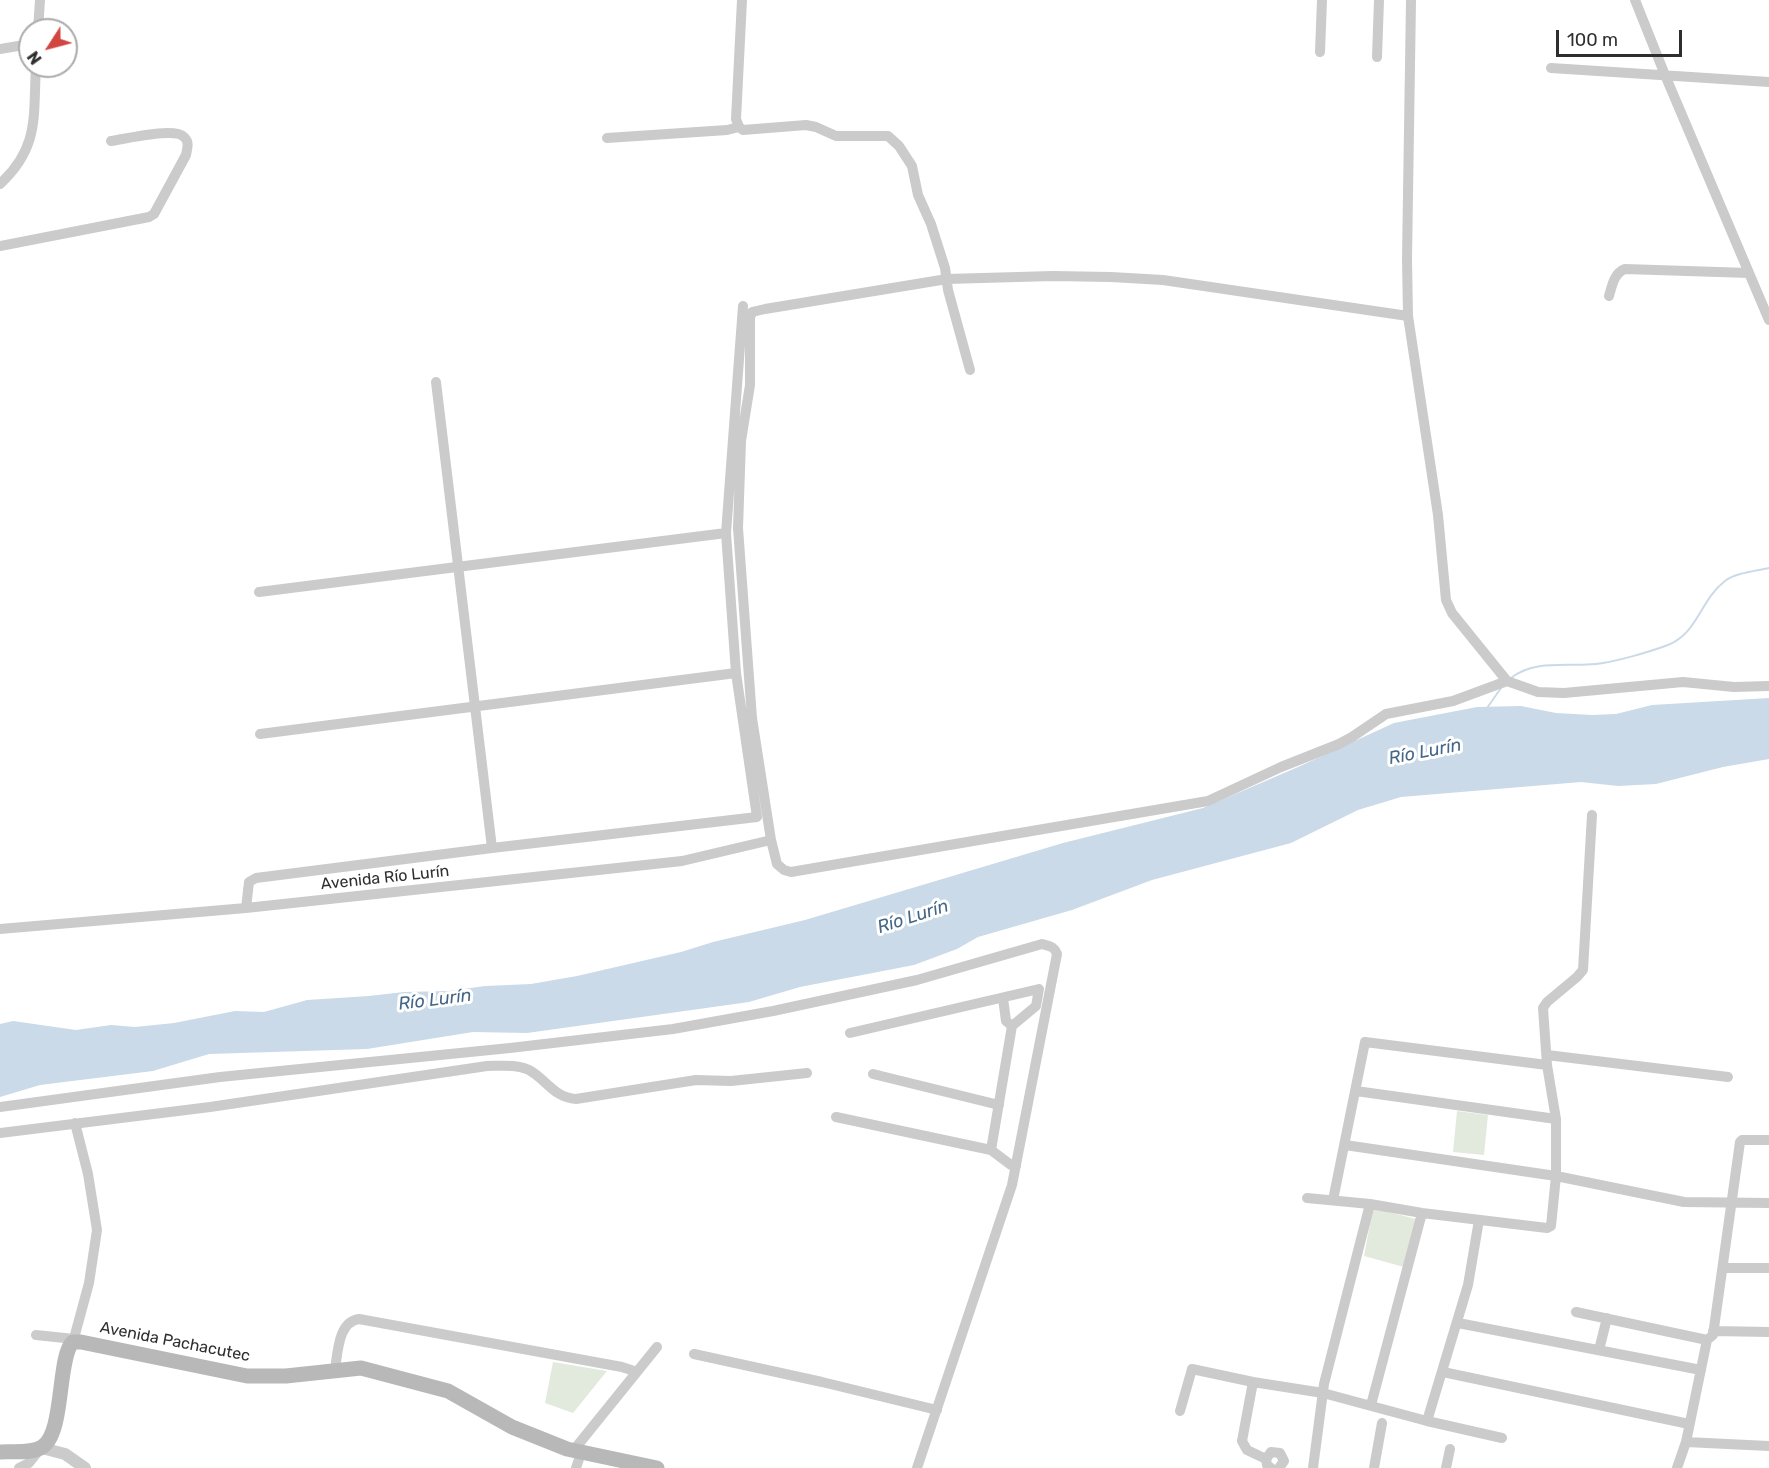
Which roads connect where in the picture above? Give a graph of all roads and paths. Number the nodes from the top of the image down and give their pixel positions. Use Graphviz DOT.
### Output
graph roads {
  1 [pos="40,0"];
  2 [pos="742,0"];
  3 [pos="1322,0"];
  4 [pos="1379,0"];
  5 [pos="1411,0"];
  6 [pos="1635,0"];
  7 [pos="39,18"];
  8 [pos="18,46"];
  9 [pos="0,49"];
  10 [pos="1320,52"];
  11 [pos="1377,57"];
  12 [pos="1551,68"];
  13 [pos="1665,75"];
  14 [pos="35,78"];
  15 [pos="1769,82"];
  16 [pos="739,127"];
  17 [pos="607,138"];
  18 [pos="111,141"];
  19 [pos="0,184"];
  20 [pos="0,246"];
  21 [pos="1749,273"];
  22 [pos="947,279"];
  23 [pos="1609,296"];
  24 [pos="743,306"];
  25 [pos="1408,316"];
  26 [pos="1769,320"];
  27 [pos="970,370"];
  28 [pos="436,382"];
  29 [pos="726,533"];
  30 [pos="458,568"];
  31 [pos="259,592"];
  32 [pos="736,673"];
  33 [pos="1507,681"];
  34 [pos="1769,686"];
  35 [pos="475,707"];
  36 [pos="260,734"];
  37 [pos="1592,815"];
  38 [pos="771,840"];
  39 [pos="492,848"];
  40 [pos="246,908"];
  41 [pos="0,929"];
  42 [pos="1003,998"];
  43 [pos="1012,1026"];
  44 [pos="850,1033"];
  45 [pos="1547,1060"];
  46 [pos="807,1073"];
  47 [pos="873,1074"];
  48 [pos="1728,1077"];
  49 [pos="1356,1091"];
  50 [pos="999,1105"];
  51 [pos="0,1107"];
  52 [pos="836,1117"];
  53 [pos="1556,1119"];
  54 [pos="75,1123"];
  55 [pos="0,1133"];
  56 [pos="1769,1140"];
  57 [pos="1345,1146"];
  58 [pos="991,1150"];
  59 [pos="1016,1166"];
  60 [pos="1556,1176"];
  61 [pos="1307,1198"];
  62 [pos="1333,1200"];
  63 [pos="1730,1202"];
  64 [pos="1769,1203"];
  65 [pos="1370,1204"];
  66 [pos="1422,1213"];
  67 [pos="1479,1220"];
  68 [pos="1723,1268"];
  69 [pos="1769,1268"];
  70 [pos="1576,1312"];
  71 [pos="1607,1318"];
  72 [pos="1458,1323"];
  73 [pos="1769,1332"];
  74 [pos="36,1335"];
  75 [pos="1710,1335"];
  76 [pos="73,1341"];
  77 [pos="657,1347"];
  78 [pos="1599,1350"];
  79 [pos="694,1354"];
  80 [pos="335,1369"];
  81 [pos="1701,1370"];
  82 [pos="637,1372"];
  83 [pos="1443,1372"];
  84 [pos="1253,1382"];
  85 [pos="1323,1393"];
  86 [pos="1371,1406"];
  87 [pos="937,1410"];
  88 [pos="1180,1411"];
  89 [pos="1427,1421"];
  90 [pos="1382,1423"];
  91 [pos="1689,1424"];
  92 [pos="1502,1438"];
  93 [pos="1686,1442"];
  94 [pos="1769,1446"];
  95 [pos="42,1448"];
  96 [pos="1450,1449"];
  97 [pos="0,1452"];
  98 [pos="577,1452"];
  99 [pos="1268,1464"];
  100 [pos="20,1468"];
  101 [pos="85,1468"];
  102 [pos="576,1468"];
  103 [pos="657,1468"];
  104 [pos="917,1468"];
  105 [pos="1279,1468"];
  106 [pos="1313,1468"];
  107 [pos="1374,1468"];
  108 [pos="1446,1468"];
  109 [pos="1677,1468"];
  1 -- 7 [label="street"];
  2 -- 16 [label="street"];
  3 -- 10 [label="street"];
  4 -- 11 [label="street"];
  5 -- 25 [label="street"];
  6 -- 13 [label="street"];
  8 -- 9 [label="street"];
  12 -- 13 [label="street"];
  13 -- 15 [label="street"];
  13 -- 21 [label="street"];
  14 -- 19 [label="street"];
  16 -- 17 [label="street"];
  16 -- 22 [label="street"];
  18 -- 20 [label="street"];
  21 -- 23 [label="street"];
  21 -- 26 [label="street"];
  22 -- 25 [label="street"];
  22 -- 27 [label="street"];
  22 -- 38 [label="street"];
  24 -- 29 [label="street"];
  25 -- 33 [label="street"];
  28 -- 30 [label="street"];
  29 -- 30 [label="street"];
  29 -- 32 [label="street"];
  30 -- 31 [label="street"];
  30 -- 35 [label="street"];
  32 -- 35 [label="street"];
  32 -- 39 [label="street"];
  33 -- 34 [label="street"];
  33 -- 38 [label="street"];
  35 -- 36 [label="street"];
  35 -- 39 [label="street"];
  37 -- 45 [label="street"];
  38 -- 40 [label="street, Avenida Río Lurín"];
  39 -- 40 [label="street"];
  40 -- 41 [label="street, Avenida Río Lurín"];
  42 -- 43 [label="street"];
  42 -- 43 [label="street"];
  42 -- 44 [label="street"];
  43 -- 50 [label="street"];
  45 -- 48 [label="street"];
  45 -- 49 [label="street"];
  45 -- 53 [label="street"];
  46 -- 54 [label="street"];
  47 -- 50 [label="street"];
  49 -- 53 [label="street"];
  49 -- 57 [label="street"];
  50 -- 58 [label="street"];
  51 -- 59 [label="street"];
  52 -- 58 [label="street"];
  53 -- 60 [label="street"];
  54 -- 55 [label="street"];
  54 -- 76 [label="street"];
  56 -- 63 [label="street"];
  57 -- 60 [label="street"];
  57 -- 62 [label="street"];
  58 -- 59 [label="street"];
  59 -- 87 [label="street"];
  60 -- 63 [label="street"];
  60 -- 67 [label="street"];
  61 -- 62 [label="street"];
  62 -- 65 [label="street"];
  63 -- 64 [label="street"];
  63 -- 68 [label="street"];
  65 -- 66 [label="street"];
  65 -- 85 [label="street"];
  66 -- 67 [label="street"];
  66 -- 86 [label="street"];
  67 -- 72 [label="street"];
  68 -- 69 [label="street"];
  68 -- 75 [label="street"];
  70 -- 71 [label="street"];
  71 -- 75 [label="street"];
  71 -- 78 [label="street"];
  72 -- 78 [label="street"];
  72 -- 83 [label="street"];
  73 -- 75 [label="street"];
  74 -- 76 [label="street"];
  75 -- 81 [label="street"];
  76 -- 80 [label="main road, Avenida Pachacutec"];
  76 -- 95 [label="main road"];
  77 -- 82 [label="street"];
  78 -- 81 [label="street"];
  79 -- 87 [label="street"];
  80 -- 82 [label="street"];
  80 -- 98 [label="main road, Avenida Pachacutec"];
  81 -- 91 [label="street"];
  82 -- 98 [label="street"];
  83 -- 89 [label="street"];
  83 -- 91 [label="street"];
  84 -- 85 [label="street"];
  84 -- 88 [label="street"];
  84 -- 99 [label="street"];
  85 -- 86 [label="street"];
  85 -- 106 [label="street"];
  86 -- 89 [label="street"];
  87 -- 104 [label="street"];
  89 -- 92 [label="street"];
  90 -- 107 [label="street"];
  91 -- 93 [label="street"];
  93 -- 94 [label="street"];
  93 -- 109 [label="street"];
  95 -- 97 [label="main road"];
  95 -- 100 [label="street"];
  95 -- 101 [label="street"];
  96 -- 108 [label="street"];
  98 -- 102 [label="street"];
  98 -- 103 [label="main road, Avenida Pachacutec"];
  99 -- 105 [label="street"];
}
